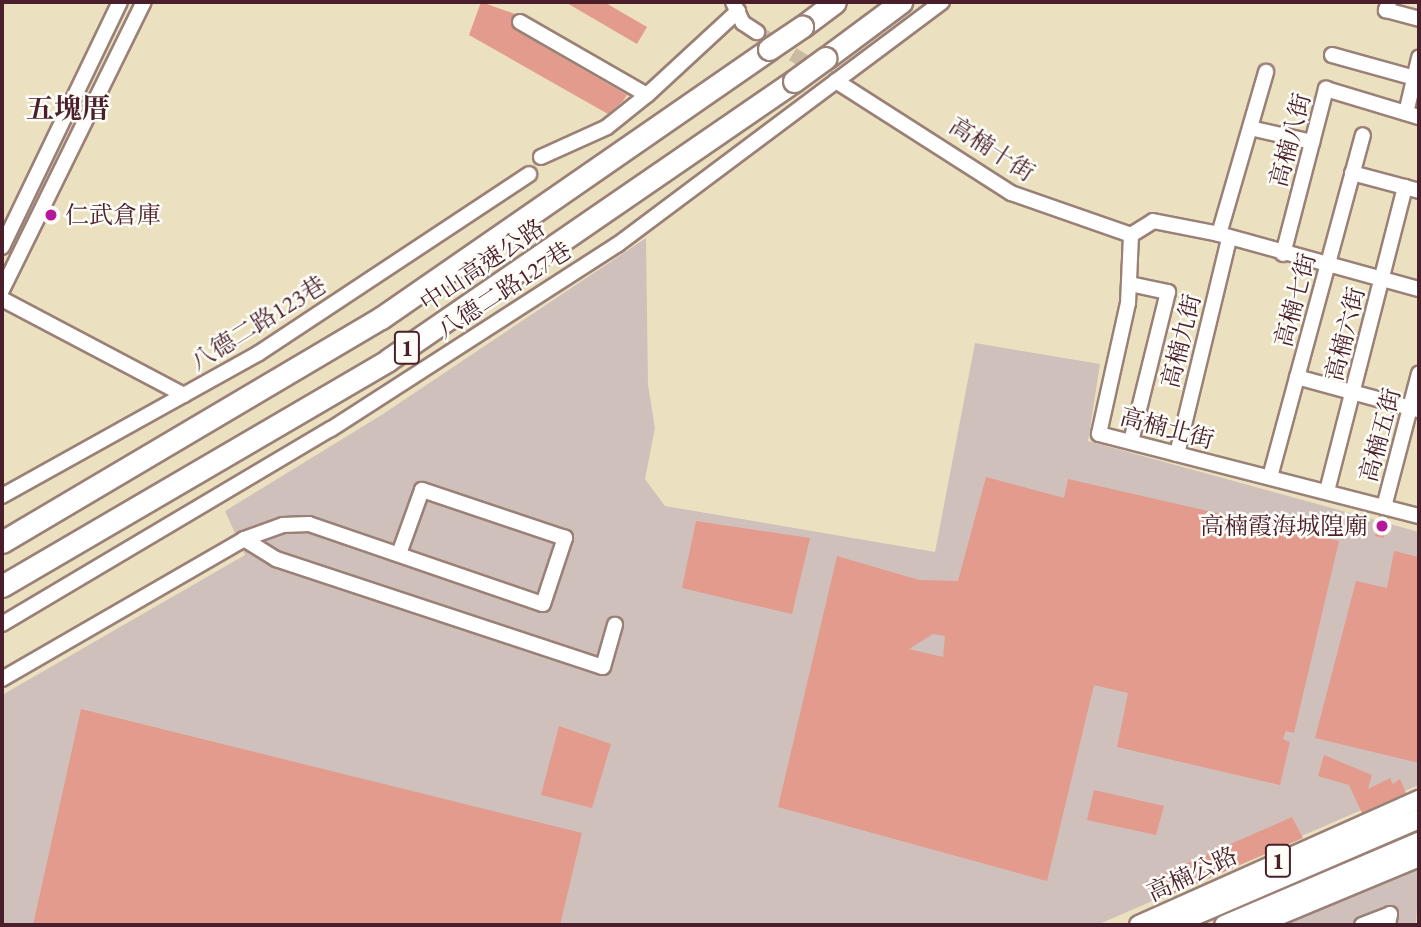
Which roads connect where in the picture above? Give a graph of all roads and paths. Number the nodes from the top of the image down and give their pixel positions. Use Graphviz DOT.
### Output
graph roads {
  1 [pos="120,2"];
  2 [pos="144,2"];
  3 [pos="835,2"];
  4 [pos="901,2"];
  5 [pos="942,2"];
  6 [pos="1388,6"];
  7 [pos="736,7"];
  8 [pos="1419,19"];
  9 [pos="520,22"];
  10 [pos="763,41"];
  11 [pos="1332,55"];
  12 [pos="1419,58"];
  13 [pos="1266,72"];
  14 [pos="1415,78"];
  15 [pos="836,80"];
  16 [pos="647,96"];
  17 [pos="1413,115"];
  18 [pos="1250,128"];
  19 [pos="1363,135"];
  20 [pos="1312,142"];
  21 [pos="541,157"];
  22 [pos="1352,173"];
  23 [pos="529,174"];
  24 [pos="1412,189"];
  25 [pos="1131,235"];
  26 [pos="1224,236"];
  27 [pos="2,247"];
  28 [pos="1283,254"];
  29 [pos="1328,266"];
  30 [pos="1382,281"];
  31 [pos="3,284"];
  32 [pos="1130,284"];
  33 [pos="1419,289"];
  34 [pos="2,299"];
  35 [pos="1419,374"];
  36 [pos="1297,377"];
  37 [pos="1354,392"];
  38 [pos="184,395"];
  39 [pos="1415,409"];
  40 [pos="1131,442"];
  41 [pos="1177,454"];
  42 [pos="1270,477"];
  43 [pos="1327,491"];
  44 [pos="2,496"];
  45 [pos="1384,507"];
  46 [pos="1419,516"];
  47 [pos="244,539"];
  48 [pos="2,542"];
  49 [pos="398,554"];
  50 [pos="2,586"];
  51 [pos="2,624"];
  52 [pos="615,625"];
  53 [pos="2,679"];
  54 [pos="1419,800"];
  55 [pos="1419,819"];
  56 [pos="1419,842"];
  57 [pos="1319,852"];
  58 [pos="1419,857"];
  59 [pos="1334,885"];
  60 [pos="1139,925"];
  61 [pos="1173,925"];
  62 [pos="1224,925"];
  63 [pos="1256,925"];
  64 [pos="1362,925"];
  65 [pos="1388,925"];
  1 -- 27 [label="street"];
  2 -- 31 [label="street"];
  3 -- 10 [label="highway, 中山高速公路 / 1, bridge"];
  4 -- 50 [label="highway, 中山高速公路 / 1, bridge"];
  5 -- 15 [label="street, 八德二路127巷"];
  6 -- 8 [label="street"];
  7 -- 10 [label="street"];
  7 -- 16 [label="street"];
  9 -- 16 [label="street"];
  10 -- 48 [label="highway, 中山高速公路 / 1"];
  11 -- 14 [label="street"];
  12 -- 14 [label="street"];
  13 -- 18 [label="street, 高楠九街"];
  14 -- 17 [label="street"];
  15 -- 25 [label="street, 高楠十街"];
  15 -- 51 [label="street, 八德二路127巷"];
  16 -- 21 [label="street"];
  17 -- 20 [label="street, 高楠八街"];
  18 -- 20 [label="street"];
  18 -- 26 [label="street, 高楠九街"];
  19 -- 22 [label="street, 高楠七街"];
  20 -- 28 [label="street, 高楠八街"];
  22 -- 24 [label="street, 高楠六街"];
  22 -- 29 [label="street, 高楠七街"];
  23 -- 38 [label="street, 八德二路123巷"];
  24 -- 30 [label="street, 高楠六街"];
  25 -- 26 [label="street"];
  25 -- 32 [label="street, 高楠北街"];
  26 -- 28 [label="street"];
  26 -- 41 [label="street, 高楠九街"];
  28 -- 29 [label="street"];
  29 -- 30 [label="street"];
  29 -- 36 [label="street, 高楠七街"];
  30 -- 33 [label="street"];
  30 -- 37 [label="street, 高楠六街"];
  32 -- 40 [label="street, 高楠北街"];
  32 -- 40 [label="street"];
  34 -- 38 [label="street"];
  35 -- 39 [label="street, 高楠五街"];
  36 -- 37 [label="street"];
  36 -- 42 [label="street, 高楠七街"];
  37 -- 39 [label="street"];
  37 -- 43 [label="street, 高楠六街"];
  38 -- 44 [label="street, 八德二路123巷"];
  39 -- 45 [label="street, 高楠五街"];
  40 -- 41 [label="street, 高楠北街"];
  41 -- 42 [label="street, 高楠北街"];
  42 -- 43 [label="street, 高楠北街"];
  43 -- 45 [label="street, 高楠北街"];
  45 -- 46 [label="street, 高楠北街"];
  47 -- 49 [label="street"];
  47 -- 52 [label="street"];
  47 -- 53 [label="street"];
  49 -- 49 [label="street"];
  54 -- 57 [label="main road, 高楠公路 / 1"];
  55 -- 57 [label="main road, 高楠公路 / 1"];
  56 -- 59 [label="main road, 1"];
  57 -- 59 [label="main road"];
  57 -- 60 [label="main road, 高楠公路 / 1"];
  57 -- 61 [label="main road, 高楠公路 / 1"];
  58 -- 59 [label="main road, 1"];
  59 -- 62 [label="main road, 1"];
  59 -- 63 [label="main road, 1"];
  64 -- 65 [label="street"];
}
